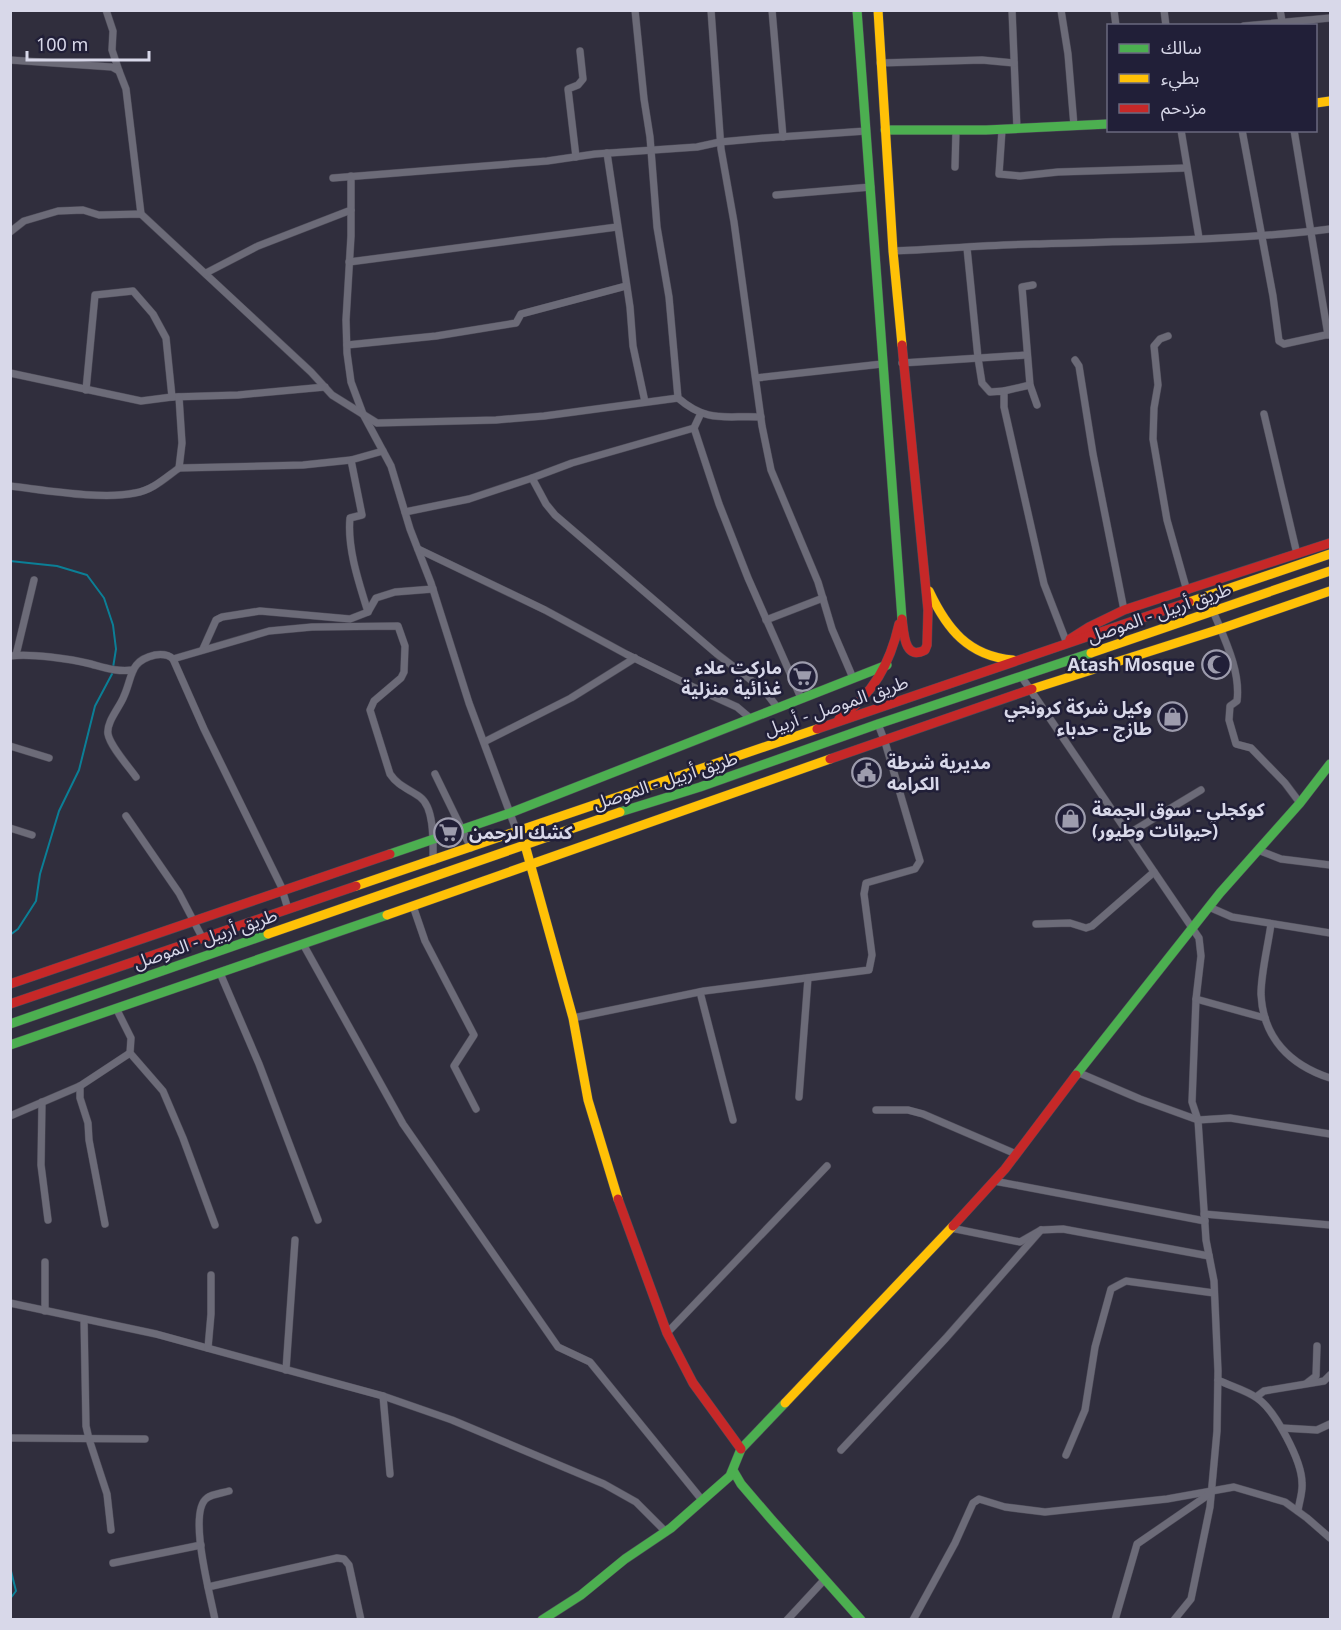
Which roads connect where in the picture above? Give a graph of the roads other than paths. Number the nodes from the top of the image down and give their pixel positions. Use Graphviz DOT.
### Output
graph roads {
  1 [pos="106,10"];
  2 [pos="635,10"];
  3 [pos="711,10"];
  4 [pos="772,10"];
  5 [pos="857,10"];
  6 [pos="878,10"];
  7 [pos="1012,10"];
  8 [pos="1061,10"];
  9 [pos="1281,10"];
  10 [pos="1330,18"];
  11 [pos="1282,21"];
  12 [pos="1259,24"];
  13 [pos="580,51"];
  14 [pos="10,60"];
  15 [pos="880,63"];
  16 [pos="1014,63"];
  17 [pos="119,71"];
  18 [pos="1107,124"];
  19 [pos="1074,126"];
  20 [pos="1017,129"];
  21 [pos="885,130"];
  22 [pos="956,130"];
  23 [pos="1002,130"];
  24 [pos="866,131"];
  25 [pos="1181,132"];
  26 [pos="1242,132"];
  27 [pos="1294,132"];
  28 [pos="783,137"];
  29 [pos="720,142"];
  30 [pos="651,148"];
  31 [pos="607,153"];
  32 [pos="576,157"];
  33 [pos="955,166"];
  34 [pos="1186,168"];
  35 [pos="351,177"];
  36 [pos="333,178"];
  37 [pos="871,187"];
  38 [pos="776,195"];
  39 [pos="351,210"];
  40 [pos="141,214"];
  41 [pos="617,227"];
  42 [pos="1330,229"];
  43 [pos="1311,231"];
  44 [pos="10,232"];
  45 [pos="1261,235"];
  46 [pos="1199,238"];
  47 [pos="967,248"];
  48 [pos="893,252"];
  49 [pos="349,262"];
  50 [pos="206,273"];
  51 [pos="1033,285"];
  52 [pos="626,286"];
  53 [pos="1329,335"];
  54 [pos="1168,336"];
  55 [pos="347,345"];
  56 [pos="1026,355"];
  57 [pos="978,358"];
  58 [pos="1075,360"];
  59 [pos="902,363"];
  60 [pos="882,364"];
  61 [pos="10,374"];
  62 [pos="756,378"];
  63 [pos="1029,385"];
  64 [pos="325,387"];
  65 [pos="86,390"];
  66 [pos="1004,391"];
  67 [pos="175,397"];
  68 [pos="678,398"];
  69 [pos="645,402"];
  70 [pos="1037,405"];
  71 [pos="701,413"];
  72 [pos="363,414"];
  73 [pos="1264,414"];
  74 [pos="761,417"];
  75 [pos="694,428"];
  76 [pos="383,452"];
  77 [pos="351,460"];
  78 [pos="179,468"];
  79 [pos="532,478"];
  80 [pos="10,486"];
  81 [pos="405,512"];
  82 [pos="1330,543"];
  83 [pos="418,549"];
  84 [pos="1297,554"];
  85 [pos="1330,554"];
  86 [pos="1330,571"];
  87 [pos="925,579"];
  88 [pos="34,580"];
  89 [pos="433,589"];
  90 [pos="1187,591"];
  91 [pos="1330,591"];
  92 [pos="823,598"];
  93 [pos="900,605"];
  94 [pos="1125,610"];
  95 [pos="1213,611"];
  96 [pos="368,612"];
  97 [pos="765,620"];
  98 [pos="1220,629"];
  99 [pos="1066,641"];
  100 [pos="203,649"];
  101 [pos="1053,650"];
  102 [pos="13,656"];
  103 [pos="1034,657"];
  104 [pos="173,658"];
  105 [pos="634,658"];
  106 [pos="887,665"];
  107 [pos="133,670"];
  108 [pos="1021,676"];
  109 [pos="853,678"];
  110 [pos="1031,689"];
  111 [pos="801,698"];
  112 [pos="777,707"];
  113 [pos="750,718"];
  114 [pos="878,724"];
  115 [pos="823,728"];
  116 [pos="484,742"];
  117 [pos="885,742"];
  118 [pos="10,746"];
  119 [pos="49,758"];
  120 [pos="1330,764"];
  121 [pos="435,774"];
  122 [pos="136,777"];
  123 [pos="1201,790"];
  124 [pos="1300,802"];
  125 [pos="510,813"];
  126 [pos="126,816"];
  127 [pos="10,828"];
  128 [pos="462,829"];
  129 [pos="517,832"];
  130 [pos="1128,834"];
  131 [pos="32,835"];
  132 [pos="433,839"];
  133 [pos="525,845"];
  134 [pos="471,848"];
  135 [pos="1258,850"];
  136 [pos="433,861"];
  137 [pos="531,864"];
  138 [pos="1330,865"];
  139 [pos="1154,872"];
  140 [pos="283,890"];
  141 [pos="413,906"];
  142 [pos="1209,907"];
  143 [pos="288,909"];
  144 [pos="193,921"];
  145 [pos="1036,924"];
  146 [pos="1271,924"];
  147 [pos="1193,927"];
  148 [pos="1330,933"];
  149 [pos="203,939"];
  150 [pos="303,944"];
  151 [pos="220,974"];
  152 [pos="808,978"];
  153 [pos="10,984"];
  154 [pos="700,992"];
  155 [pos="1196,999"];
  156 [pos="10,1004"];
  157 [pos="116,1008"];
  158 [pos="573,1018"];
  159 [pos="1265,1018"];
  160 [pos="10,1024"];
  161 [pos="10,1045"];
  162 [pos="130,1053"];
  163 [pos="1077,1072"];
  164 [pos="1330,1078"];
  165 [pos="80,1086"];
  166 [pos="799,1097"];
  167 [pos="42,1102"];
  168 [pos="476,1109"];
  169 [pos="876,1110"];
  170 [pos="10,1116"];
  171 [pos="733,1120"];
  172 [pos="1198,1120"];
  173 [pos="1330,1134"];
  174 [pos="1016,1154"];
  175 [pos="827,1166"];
  176 [pos="994,1181"];
  177 [pos="1204,1218"];
  178 [pos="48,1220"];
  179 [pos="318,1221"];
  180 [pos="105,1224"];
  181 [pos="1330,1224"];
  182 [pos="215,1225"];
  183 [pos="951,1228"];
  184 [pos="1041,1230"];
  185 [pos="295,1240"];
  186 [pos="1209,1256"];
  187 [pos="45,1262"];
  188 [pos="211,1275"];
  189 [pos="1214,1293"];
  190 [pos="10,1303"];
  191 [pos="45,1311"];
  192 [pos="84,1319"];
  193 [pos="667,1333"];
  194 [pos="1317,1346"];
  195 [pos="208,1348"];
  196 [pos="286,1370"];
  197 [pos="1330,1376"];
  198 [pos="1218,1380"];
  199 [pos="1307,1383"];
  200 [pos="383,1396"];
  201 [pos="1256,1397"];
  202 [pos="1330,1424"];
  203 [pos="1282,1428"];
  204 [pos="10,1438"];
  205 [pos="88,1439"];
  206 [pos="145,1439"];
  207 [pos="741,1449"];
  208 [pos="841,1450"];
  209 [pos="1066,1455"];
  210 [pos="734,1472"];
  211 [pos="390,1474"];
  212 [pos="229,1491"];
  213 [pos="1211,1491"];
  214 [pos="702,1500"];
  215 [pos="1298,1511"];
  216 [pos="111,1530"];
  217 [pos="666,1532"];
  218 [pos="1330,1538"];
  219 [pos="201,1545"];
  220 [pos="113,1563"];
  221 [pos="825,1580"];
  222 [pos="208,1587"];
  223 [pos="215,1620"];
  224 [pos="361,1620"];
  225 [pos="543,1620"];
  226 [pos="787,1620"];
  227 [pos="861,1620"];
  228 [pos="913,1620"];
  229 [pos="1115,1620"];
  230 [pos="1174,1620"];
  1 -- 17 [label="street"];
  2 -- 30 [label="street"];
  3 -- 29 [label="street"];
  4 -- 28 [label="street"];
  5 -- 24 [label="main road"];
  6 -- 15 [label="main road"];
  7 -- 16 [label="street"];
  8 -- 19 [label="street"];
  9 -- 11 [label="street"];
  10 -- 11 [label="street"];
  11 -- 12 [label="street"];
  13 -- 32 [label="street"];
  14 -- 17 [label="street"];
  15 -- 16 [label="street"];
  15 -- 21 [label="main road"];
  16 -- 20 [label="street"];
  17 -- 40 [label="street"];
  18 -- 19 [label="main road"];
  19 -- 20 [label="main road"];
  20 -- 23 [label="main road"];
  21 -- 22 [label="main road"];
  21 -- 48 [label="main road"];
  22 -- 23 [label="main road"];
  22 -- 33 [label="street"];
  23 -- 34 [label="street"];
  24 -- 28 [label="street"];
  24 -- 37 [label="main road"];
  25 -- 34 [label="street"];
  26 -- 45 [label="street"];
  27 -- 43 [label="street"];
  28 -- 29 [label="street"];
  29 -- 30 [label="street"];
  29 -- 62 [label="street"];
  30 -- 31 [label="street"];
  30 -- 68 [label="street"];
  31 -- 32 [label="street"];
  31 -- 41 [label="street"];
  32 -- 35 [label="street"];
  34 -- 46 [label="street"];
  35 -- 36 [label="street"];
  35 -- 39 [label="street"];
  37 -- 38 [label="street"];
  37 -- 60 [label="main road"];
  39 -- 49 [label="street"];
  39 -- 50 [label="street"];
  40 -- 44 [label="street"];
  40 -- 50 [label="street"];
  41 -- 49 [label="street"];
  41 -- 52 [label="street"];
  42 -- 43 [label="street"];
  43 -- 45 [label="street"];
  43 -- 53 [label="street"];
  45 -- 46 [label="street"];
  45 -- 53 [label="street"];
  46 -- 47 [label="street"];
  47 -- 48 [label="street"];
  47 -- 57 [label="street"];
  48 -- 59 [label="main road"];
  49 -- 55 [label="street"];
  50 -- 64 [label="street"];
  51 -- 56 [label="street"];
  52 -- 55 [label="street"];
  52 -- 69 [label="street"];
  54 -- 90 [label="street"];
  55 -- 72 [label="street"];
  56 -- 57 [label="street"];
  56 -- 63 [label="street"];
  57 -- 59 [label="street"];
  57 -- 66 [label="street"];
  58 -- 94 [label="street"];
  59 -- 87 [label="main road"];
  60 -- 62 [label="street"];
  60 -- 93 [label="main road"];
  61 -- 65 [label="street"];
  62 -- 74 [label="street"];
  63 -- 66 [label="street"];
  63 -- 70 [label="street"];
  64 -- 67 [label="street"];
  64 -- 72 [label="street"];
  65 -- 67 [label="street"];
  65 -- 67 [label="street"];
  66 -- 99 [label="street"];
  67 -- 78 [label="street"];
  68 -- 69 [label="street"];
  68 -- 71 [label="street"];
  69 -- 72 [label="street"];
  71 -- 74 [label="street"];
  71 -- 75 [label="street"];
  72 -- 76 [label="street"];
  73 -- 84 [label="street"];
  74 -- 92 [label="street"];
  75 -- 79 [label="street"];
  75 -- 97 [label="street"];
  76 -- 77 [label="street"];
  76 -- 81 [label="street"];
  77 -- 78 [label="street"];
  77 -- 96 [label="street"];
  78 -- 80 [label="street"];
  79 -- 81 [label="street"];
  79 -- 112 [label="street"];
  81 -- 83 [label="street"];
  82 -- 84 [label="main road"];
  83 -- 89 [label="street"];
  83 -- 105 [label="street"];
  84 -- 90 [label="main road"];
  85 -- 101 [label="main road, طريق الموصل - أربيل"];
  86 -- 95 [label="main road, طريق أربيل - الموصل"];
  87 -- 93 [label="main road"];
  87 -- 103 [label="main road"];
  88 -- 102 [label="street"];
  89 -- 96 [label="street"];
  89 -- 116 [label="street"];
  90 -- 94 [label="main road"];
  91 -- 98 [label="main road"];
  92 -- 97 [label="street"];
  92 -- 109 [label="street"];
  93 -- 106 [label="main road"];
  94 -- 99 [label="main road"];
  95 -- 98 [label="street"];
  95 -- 108 [label="main road, طريق أربيل - الموصل"];
  96 -- 100 [label="street"];
  97 -- 111 [label="street"];
  98 -- 110 [label="main road"];
  98 -- 124 [label="street"];
  99 -- 101 [label="main road"];
  100 -- 104 [label="street"];
  100 -- 132 [label="street"];
  101 -- 103 [label="main road, طريق الموصل - أربيل"];
  102 -- 107 [label="street"];
  103 -- 115 [label="main road, طريق الموصل - أربيل"];
  104 -- 107 [label="street"];
  104 -- 140 [label="street"];
  105 -- 113 [label="street"];
  105 -- 116 [label="street"];
  106 -- 109 [label="main road"];
  106 -- 115 [label="main road"];
  107 -- 122 [label="street"];
  108 -- 110 [label="street"];
  108 -- 114 [label="main road, طريق أربيل - الموصل"];
  109 -- 111 [label="main road"];
  110 -- 117 [label="main road"];
  110 -- 130 [label="street"];
  111 -- 112 [label="main road"];
  112 -- 113 [label="main road"];
  113 -- 125 [label="main road"];
  114 -- 117 [label="street"];
  114 -- 133 [label="main road, طريق أربيل - الموصل"];
  115 -- 129 [label="main road, طريق الموصل - أربيل"];
  116 -- 125 [label="street"];
  117 -- 137 [label="main road"];
  117 -- 152 [label="street"];
  118 -- 119 [label="street"];
  120 -- 124 [label="main road"];
  121 -- 128 [label="street"];
  123 -- 130 [label="street"];
  124 -- 135 [label="main road"];
  125 -- 128 [label="main road"];
  125 -- 129 [label="street"];
  126 -- 144 [label="street"];
  127 -- 131 [label="street"];
  128 -- 132 [label="main road"];
  128 -- 134 [label="street"];
  129 -- 134 [label="main road, طريق الموصل - أربيل"];
  130 -- 139 [label="street"];
  132 -- 136 [label="street"];
  132 -- 140 [label="main road"];
  133 -- 137 [label="main road"];
  133 -- 160 [label="main road, طريق أربيل - الموصل"];
  134 -- 136 [label="main road, طريق الموصل - أربيل"];
  135 -- 138 [label="street"];
  135 -- 142 [label="main road"];
  136 -- 143 [label="main road, طريق الموصل - أربيل"];
  137 -- 141 [label="main road"];
  137 -- 158 [label="main road"];
  139 -- 145 [label="street"];
  139 -- 147 [label="street"];
  140 -- 143 [label="street"];
  140 -- 144 [label="main road"];
  141 -- 150 [label="main road"];
  141 -- 168 [label="street"];
  142 -- 146 [label="street"];
  142 -- 147 [label="main road"];
  143 -- 149 [label="main road, طريق الموصل - أربيل"];
  144 -- 149 [label="street"];
  144 -- 153 [label="main road"];
  146 -- 148 [label="street"];
  146 -- 159 [label="street"];
  147 -- 155 [label="street"];
  147 -- 163 [label="main road"];
  149 -- 156 [label="main road, طريق الموصل - أربيل"];
  150 -- 151 [label="main road"];
  150 -- 214 [label="street"];
  151 -- 157 [label="main road"];
  151 -- 179 [label="street"];
  152 -- 154 [label="street"];
  152 -- 166 [label="street"];
  154 -- 158 [label="street"];
  154 -- 171 [label="street"];
  155 -- 159 [label="street"];
  155 -- 172 [label="street"];
  157 -- 161 [label="main road"];
  157 -- 162 [label="street"];
  158 -- 193 [label="main road"];
  159 -- 164 [label="street"];
  162 -- 165 [label="street"];
  162 -- 182 [label="street"];
  163 -- 172 [label="street"];
  163 -- 174 [label="main road"];
  165 -- 167 [label="street"];
  165 -- 180 [label="street"];
  167 -- 170 [label="street"];
  167 -- 178 [label="street"];
  169 -- 174 [label="street"];
  172 -- 173 [label="street"];
  172 -- 177 [label="street"];
  174 -- 176 [label="main road"];
  175 -- 193 [label="street"];
  176 -- 177 [label="street"];
  176 -- 183 [label="main road"];
  177 -- 181 [label="street"];
  177 -- 186 [label="street"];
  183 -- 184 [label="street"];
  183 -- 207 [label="main road"];
  184 -- 186 [label="street"];
  184 -- 208 [label="street"];
  185 -- 196 [label="street"];
  186 -- 189 [label="street"];
  187 -- 191 [label="street"];
  188 -- 195 [label="street"];
  189 -- 198 [label="street"];
  189 -- 209 [label="street"];
  190 -- 191 [label="street"];
  191 -- 192 [label="street"];
  192 -- 195 [label="street"];
  192 -- 205 [label="street"];
  193 -- 207 [label="main road"];
  194 -- 199 [label="street"];
  195 -- 196 [label="street"];
  196 -- 200 [label="street"];
  197 -- 199 [label="street"];
  198 -- 201 [label="street"];
  198 -- 213 [label="street"];
  199 -- 201 [label="street"];
  200 -- 211 [label="street"];
  200 -- 217 [label="street"];
  201 -- 203 [label="street"];
  202 -- 203 [label="street"];
  203 -- 215 [label="street"];
  204 -- 205 [label="street"];
  205 -- 206 [label="street"];
  205 -- 216 [label="street"];
  207 -- 210 [label="main road"];
  210 -- 214 [label="main road"];
  210 -- 221 [label="main road"];
  212 -- 219 [label="street"];
  213 -- 215 [label="street"];
  213 -- 228 [label="street"];
  213 -- 229 [label="street"];
  213 -- 230 [label="street"];
  214 -- 217 [label="main road"];
  215 -- 218 [label="street"];
  217 -- 225 [label="main road"];
  219 -- 220 [label="street"];
  219 -- 222 [label="street"];
  221 -- 226 [label="street"];
  221 -- 227 [label="main road"];
  222 -- 223 [label="street"];
  222 -- 224 [label="street"];
}
